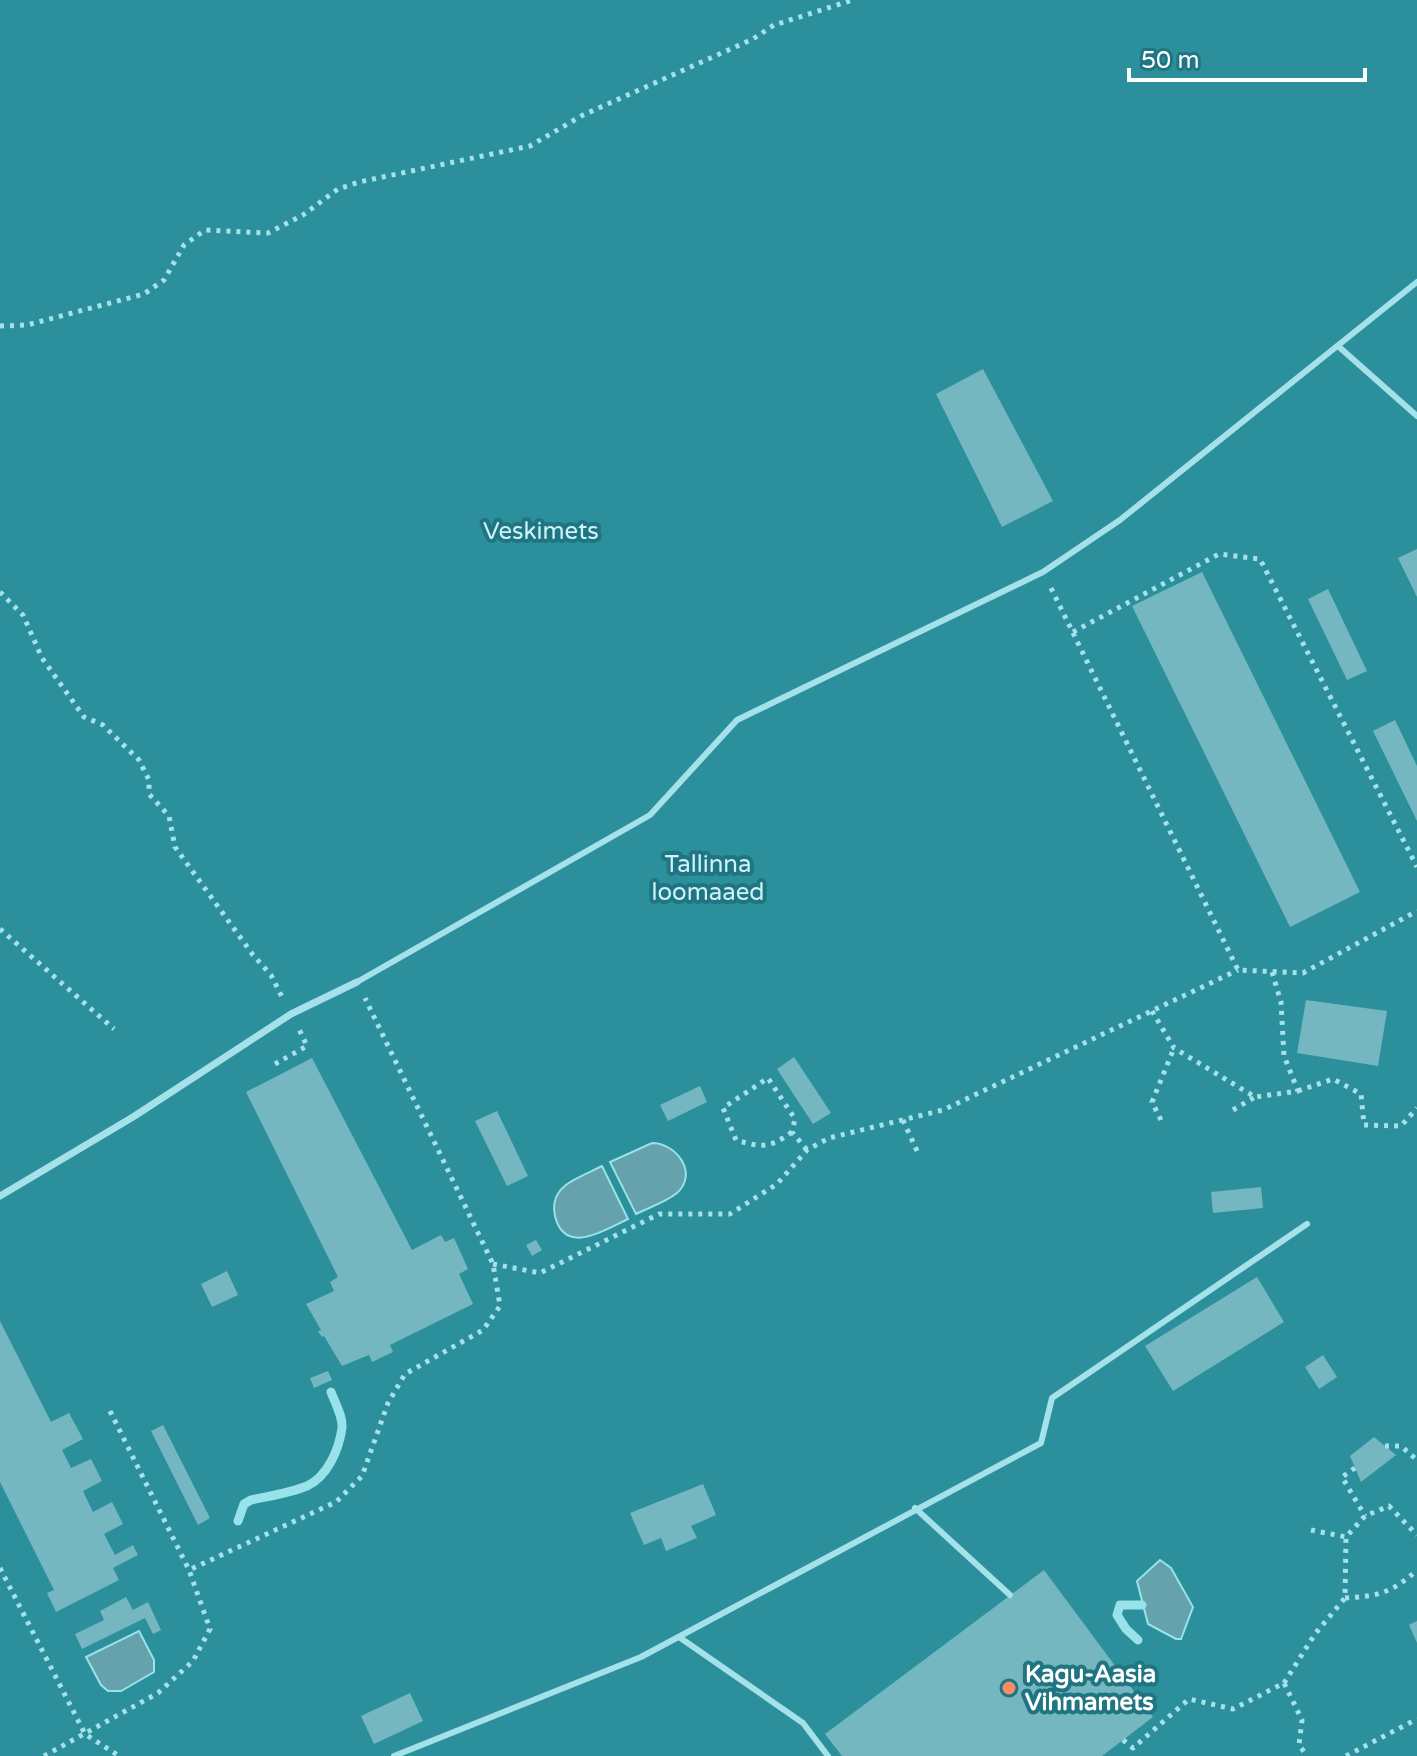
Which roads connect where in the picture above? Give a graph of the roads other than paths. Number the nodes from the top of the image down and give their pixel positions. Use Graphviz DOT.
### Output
graph roads {
  1 [pos="1417,282"];
  2 [pos="1338,346"];
  3 [pos="1417,416"];
  4 [pos="357,982"];
  5 [pos="0,1196"];
  6 [pos="1307,1224"];
  7 [pos="915,1508"];
  8 [pos="1010,1595"];
  9 [pos="679,1637"];
  10 [pos="394,1756"];
  11 [pos="828,1756"];
  1 -- 2 [label="lane"];
  2 -- 3 [label="lane"];
  2 -- 4 [label="lane"];
  4 -- 5 [label="street"];
  6 -- 7 [label="lane"];
  7 -- 8 [label="lane"];
  7 -- 9 [label="lane"];
  9 -- 10 [label="lane"];
  9 -- 11 [label="lane"];
}
